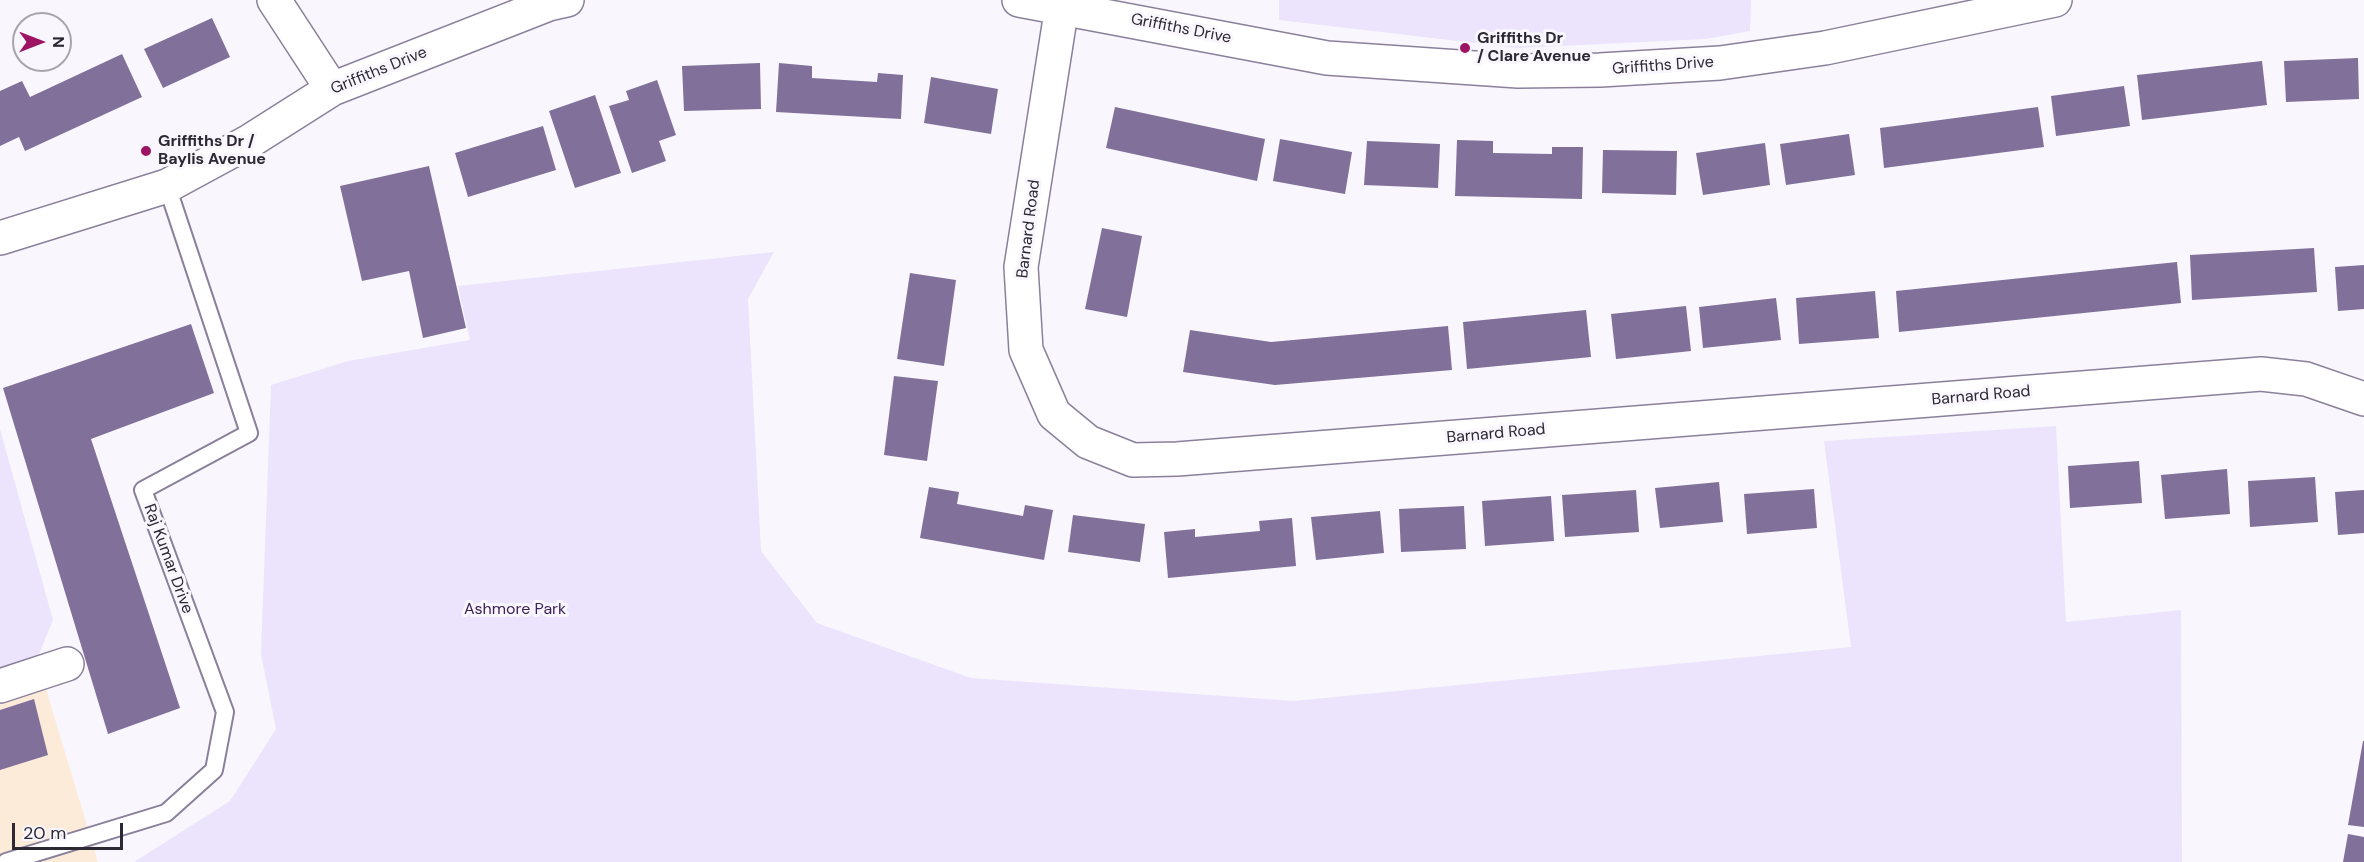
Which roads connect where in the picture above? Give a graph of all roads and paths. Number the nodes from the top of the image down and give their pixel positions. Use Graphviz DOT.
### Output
graph roads {
  1 [pos="274,0"];
  2 [pos="567,0"];
  3 [pos="1019,0"];
  4 [pos="2055,0"];
  5 [pos="1062,6"];
  6 [pos="332,89"];
  7 [pos="167,186"];
  8 [pos="0,238"];
  9 [pos="2364,399"];
  10 [pos="67,664"];
  11 [pos="0,686"];
  12 [pos="6,862"];
  1 -- 6 [label="street"];
  2 -- 6 [label="street, Griffiths Drive"];
  3 -- 5 [label="street, Griffiths Drive"];
  4 -- 5 [label="street, Griffiths Drive"];
  5 -- 9 [label="street, Barnard Road"];
  6 -- 7 [label="street, Griffiths Drive"];
  7 -- 8 [label="street, Griffiths Drive"];
  7 -- 12 [label="lane, Raj Kumar Drive"];
  10 -- 11 [label="street"];
}
